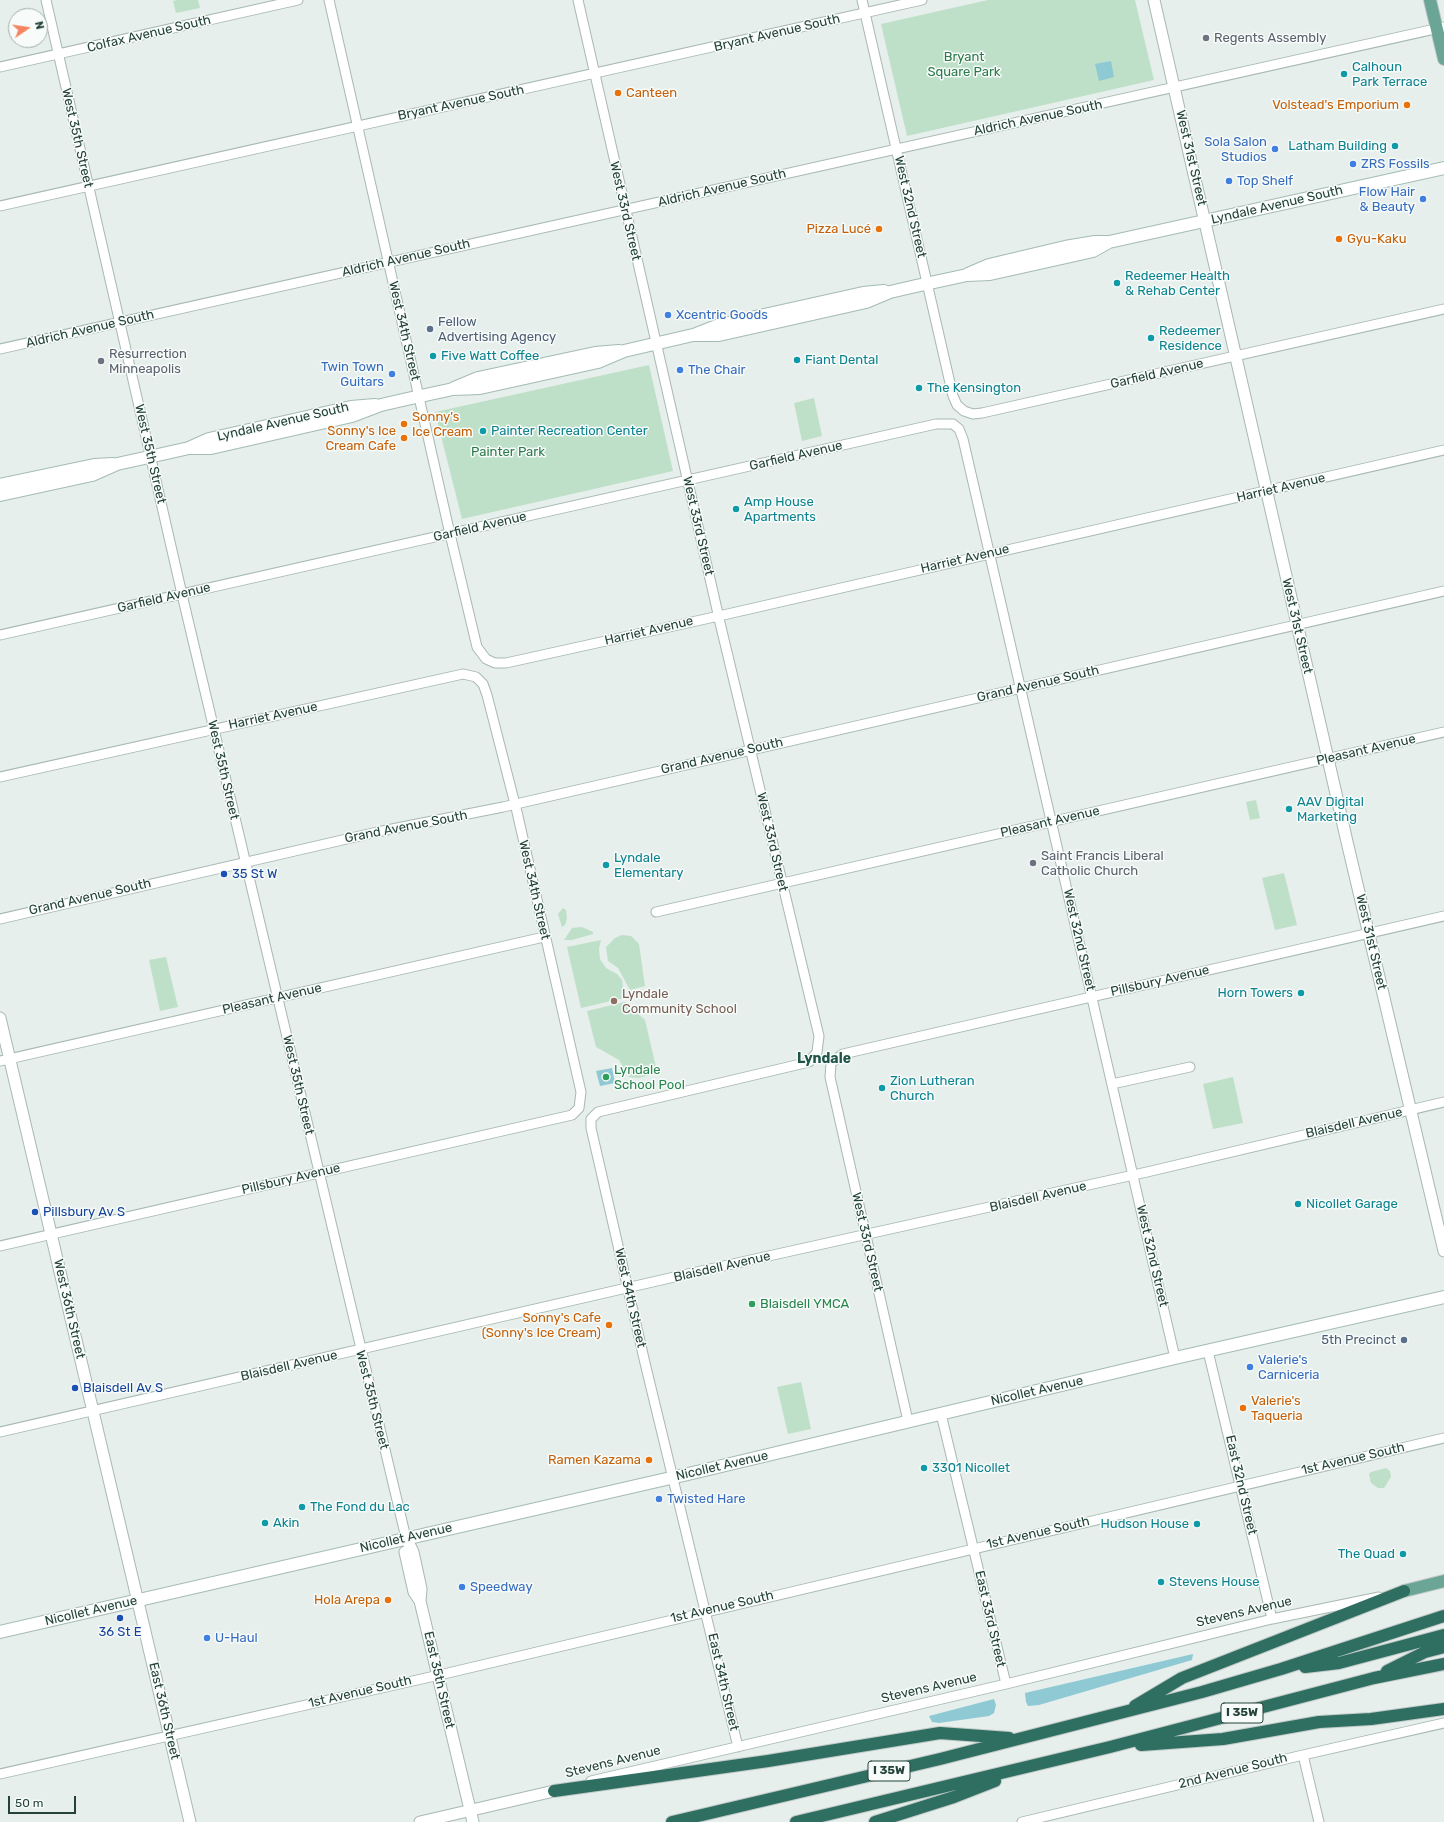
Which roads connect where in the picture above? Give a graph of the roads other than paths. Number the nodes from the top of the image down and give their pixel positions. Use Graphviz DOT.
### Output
graph roads {
  1 [pos="46,0"];
  2 [pos="298,0"];
  3 [pos="329,0"];
  4 [pos="578,0"];
  5 [pos="862,0"];
  6 [pos="922,0"];
  7 [pos="1154,0"];
  8 [pos="1430,0"];
  9 [pos="865,13"];
  10 [pos="1440,27"];
  11 [pos="58,54"];
  12 [pos="1444,59"];
  13 [pos="0,67"];
  14 [pos="594,74"];
  15 [pos="1174,88"];
  16 [pos="357,125"];
  17 [pos="896,149"];
  18 [pos="1444,168"];
  19 [pos="88,186"];
  20 [pos="0,206"];
  21 [pos="625,210"];
  22 [pos="1206,221"];
  23 [pos="388,262"];
  24 [pos="927,283"];
  25 [pos="1444,309"];
  26 [pos="120,323"];
  27 [pos="656,344"];
  28 [pos="0,349"];
  29 [pos="1236,356"];
  30 [pos="418,396"];
  31 [pos="964,411"];
  32 [pos="959,429"];
  33 [pos="1444,450"];
  34 [pos="151,456"];
  35 [pos="116,464"];
  36 [pos="688,480"];
  37 [pos="0,485"];
  38 [pos="1267,491"];
  39 [pos="0,496"];
  40 [pos="450,534"];
  41 [pos="990,554"];
  42 [pos="1444,591"];
  43 [pos="182,594"];
  44 [pos="719,616"];
  45 [pos="1297,625"];
  46 [pos="0,635"];
  47 [pos="486,659"];
  48 [pos="476,677"];
  49 [pos="1021,689"];
  50 [pos="214,729"];
  51 [pos="1444,732"];
  52 [pos="750,750"];
  53 [pos="1328,758"];
  54 [pos="0,777"];
  55 [pos="514,804"];
  56 [pos="1051,821"];
  57 [pos="245,862"];
  58 [pos="782,884"];
  59 [pos="656,912"];
  60 [pos="1444,916"];
  61 [pos="0,918"];
  62 [pos="1368,933"];
  63 [pos="544,937"];
  64 [pos="1092,997"];
  65 [pos="278,998"];
  66 [pos="0,1018"];
  67 [pos="5,1060"];
  68 [pos="831,1062"];
  69 [pos="1190,1067"];
  70 [pos="1112,1084"];
  71 [pos="1444,1102"];
  72 [pos="579,1108"];
  73 [pos="1410,1110"];
  74 [pos="591,1119"];
  75 [pos="319,1172"];
  76 [pos="1133,1175"];
  77 [pos="51,1234"];
  78 [pos="865,1235"];
  79 [pos="0,1246"];
  80 [pos="1444,1251"];
  81 [pos="628,1288"];
  82 [pos="1444,1297"];
  83 [pos="360,1350"];
  84 [pos="1208,1351"];
  85 [pos="1175,1358"];
  86 [pos="94,1410"];
  87 [pos="941,1414"];
  88 [pos="908,1421"];
  89 [pos="0,1432"];
  90 [pos="1444,1438"];
  91 [pos="674,1477"];
  92 [pos="1241,1485"];
  93 [pos="401,1539"];
  94 [pos="973,1548"];
  95 [pos="1444,1582"];
  96 [pos="1404,1591"];
  97 [pos="138,1600"];
  98 [pos="707,1611"];
  99 [pos="1444,1616"];
  100 [pos="1272,1619"];
  101 [pos="0,1632"];
  102 [pos="1444,1635"];
  103 [pos="1444,1647"];
  104 [pos="1444,1664"];
  105 [pos="1282,1669"];
  106 [pos="438,1675"];
  107 [pos="1374,1678"];
  108 [pos="1006,1684"];
  109 [pos="1444,1709"];
  110 [pos="1122,1713"];
  111 [pos="1444,1723"];
  112 [pos="170,1735"];
  113 [pos="1020,1739"];
  114 [pos="738,1747"];
  115 [pos="1110,1747"];
  116 [pos="1303,1754"];
  117 [pos="1040,1764"];
  118 [pos="0,1774"];
  119 [pos="554,1791"];
  120 [pos="936,1802"];
  121 [pos="470,1810"];
  122 [pos="1036,1820"];
  123 [pos="190,1822"];
  124 [pos="420,1822"];
  125 [pos="473,1822"];
  126 [pos="672,1822"];
  127 [pos="796,1822"];
  128 [pos="875,1822"];
  129 [pos="891,1822"];
  130 [pos="1022,1822"];
  131 [pos="1319,1822"];
  1 -- 11 [label="street, West 35th Street"];
  2 -- 11 [label="street, Colfax Avenue South"];
  3 -- 16 [label="street, West 34th Street"];
  4 -- 14 [label="street, West 33rd Street"];
  5 -- 9 [label="street, West 32nd Street"];
  6 -- 9 [label="street, Bryant Avenue South"];
  7 -- 15 [label="street, West 31st Street"];
  8 -- 10 [label="main road"];
  9 -- 14 [label="street, Bryant Avenue South"];
  9 -- 17 [label="street, West 32nd Street"];
  10 -- 12 [label="main road"];
  10 -- 15 [label="street, Aldrich Avenue South"];
  11 -- 13 [label="street, Colfax Avenue South"];
  11 -- 19 [label="street, West 35th Street"];
  14 -- 16 [label="street, Bryant Avenue South"];
  14 -- 21 [label="street, West 33rd Street"];
  15 -- 17 [label="street, Aldrich Avenue South"];
  15 -- 22 [label="street, West 31st Street"];
  16 -- 19 [label="street, Bryant Avenue South"];
  16 -- 23 [label="street, West 34th Street"];
  17 -- 21 [label="street, Aldrich Avenue South"];
  17 -- 24 [label="street, West 32nd Street"];
  18 -- 22 [label="main road, Lyndale Avenue South"];
  19 -- 20 [label="street, Bryant Avenue South"];
  19 -- 26 [label="street, West 35th Street"];
  21 -- 23 [label="street, Aldrich Avenue South"];
  21 -- 27 [label="street, West 33rd Street"];
  22 -- 24 [label="main road, Lyndale Avenue South"];
  22 -- 29 [label="street, West 31st Street"];
  23 -- 26 [label="street, Aldrich Avenue South"];
  23 -- 30 [label="street, West 34th Street"];
  24 -- 27 [label="main road, Lyndale Avenue South"];
  24 -- 31 [label="street, West 32nd Street"];
  25 -- 29 [label="street, Garfield Avenue"];
  26 -- 28 [label="street, Aldrich Avenue South"];
  26 -- 34 [label="street, West 35th Street"];
  27 -- 30 [label="main road, Lyndale Avenue South"];
  27 -- 36 [label="street, West 33rd Street"];
  29 -- 31 [label="street, Garfield Avenue"];
  29 -- 38 [label="street, West 31st Street"];
  30 -- 34 [label="main road, Lyndale Avenue South"];
  30 -- 40 [label="street, West 34th Street"];
  32 -- 36 [label="street, Garfield Avenue"];
  32 -- 41 [label="street, West 32nd Street"];
  33 -- 38 [label="street, Harriet Avenue"];
  34 -- 35 [label="main road, Lyndale Avenue South"];
  34 -- 43 [label="street, West 35th Street"];
  35 -- 37 [label="main road, Lyndale Avenue South"];
  35 -- 39 [label="main road, Lyndale Avenue South"];
  36 -- 40 [label="street, Garfield Avenue"];
  36 -- 44 [label="street, West 33rd Street"];
  38 -- 41 [label="street, Harriet Avenue"];
  38 -- 45 [label="street, West 31st Street"];
  40 -- 43 [label="street, Garfield Avenue"];
  40 -- 47 [label="street, West 34th Street"];
  41 -- 44 [label="street, Harriet Avenue"];
  41 -- 49 [label="street, West 32nd Street"];
  42 -- 45 [label="street, Grand Avenue South"];
  43 -- 46 [label="street, Garfield Avenue"];
  43 -- 50 [label="street, West 35th Street"];
  44 -- 47 [label="street, Harriet Avenue"];
  44 -- 52 [label="street, West 33rd Street"];
  45 -- 49 [label="street, Grand Avenue South"];
  45 -- 53 [label="street, West 31st Street"];
  48 -- 50 [label="street, Harriet Avenue"];
  48 -- 55 [label="street, West 34th Street"];
  49 -- 52 [label="street, Grand Avenue South"];
  49 -- 56 [label="street, West 32nd Street"];
  50 -- 54 [label="street, Harriet Avenue"];
  50 -- 57 [label="street, West 35th Street"];
  51 -- 53 [label="street, Pleasant Avenue"];
  52 -- 55 [label="street, Grand Avenue South"];
  52 -- 58 [label="street, West 33rd Street"];
  53 -- 56 [label="street, Pleasant Avenue"];
  53 -- 62 [label="street, West 31st Street"];
  55 -- 57 [label="street, Grand Avenue South"];
  55 -- 63 [label="street, West 34th Street"];
  56 -- 58 [label="street, Pleasant Avenue"];
  56 -- 64 [label="street, West 32nd Street"];
  57 -- 61 [label="street, Grand Avenue South"];
  57 -- 65 [label="street, West 35th Street"];
  58 -- 59 [label="street, Pleasant Avenue"];
  58 -- 74 [label="street, West 33rd Street"];
  60 -- 62 [label="street, Pillsbury Avenue"];
  62 -- 64 [label="street, Pillsbury Avenue"];
  62 -- 73 [label="street, West 31st Street"];
  63 -- 65 [label="street, Pleasant Avenue"];
  63 -- 72 [label="street, West 34th Street"];
  64 -- 68 [label="street, Pillsbury Avenue"];
  64 -- 70 [label="street, West 32nd Street"];
  65 -- 67 [label="street, Pleasant Avenue"];
  65 -- 75 [label="street, West 35th Street"];
  66 -- 67 [label="street, West 36th Street"];
  67 -- 77 [label="street, West 36th Street"];
  68 -- 78 [label="street, West 33rd Street"];
  69 -- 70 [label="street"];
  70 -- 76 [label="street, West 32nd Street"];
  71 -- 73 [label="street, Blaisdell Avenue"];
  72 -- 75 [label="street, Pillsbury Avenue"];
  73 -- 76 [label="street, Blaisdell Avenue"];
  73 -- 80 [label="street, West 31st Street"];
  74 -- 81 [label="street, West 34th Street"];
  75 -- 77 [label="street, Pillsbury Avenue"];
  75 -- 83 [label="street, West 35th Street"];
  76 -- 78 [label="street, Blaisdell Avenue"];
  76 -- 85 [label="street, West 32nd Street"];
  77 -- 79 [label="street, Pillsbury Avenue"];
  77 -- 86 [label="street, West 36th Street"];
  78 -- 81 [label="street, Blaisdell Avenue"];
  78 -- 88 [label="street, West 33rd Street"];
  81 -- 83 [label="street, Blaisdell Avenue"];
  81 -- 91 [label="street, West 34th Street"];
  82 -- 84 [label="main road, Nicollet Avenue"];
  83 -- 86 [label="street, Blaisdell Avenue"];
  83 -- 93 [label="street, West 35th Street"];
  84 -- 85 [label="main road, Nicollet Avenue"];
  84 -- 92 [label="street, East 32nd Street"];
  85 -- 87 [label="main road, Nicollet Avenue"];
  86 -- 89 [label="street, Blaisdell Avenue"];
  86 -- 97 [label="street, West 36th Street"];
  87 -- 88 [label="main road, Nicollet Avenue"];
  87 -- 94 [label="street, East 33rd Street"];
  88 -- 91 [label="main road, Nicollet Avenue"];
  90 -- 92 [label="street, 1st Avenue South"];
  91 -- 93 [label="main road, Nicollet Avenue"];
  91 -- 98 [label="street, East 34th Street"];
  92 -- 94 [label="street, 1st Avenue South"];
  92 -- 100 [label="street, East 32nd Street"];
  93 -- 97 [label="main road, Nicollet Avenue"];
  93 -- 106 [label="street, East 35th Street"];
  94 -- 98 [label="street, 1st Avenue South"];
  94 -- 108 [label="street, East 33rd Street"];
  95 -- 96 [label="main road, Stevens Avenue"];
  96 -- 100 [label="street, Stevens Avenue"];
  96 -- 110 [label="highway"];
  97 -- 101 [label="main road, Nicollet Avenue"];
  97 -- 112 [label="street, East 36th Street"];
  98 -- 106 [label="street, 1st Avenue South"];
  98 -- 114 [label="street, East 34th Street"];
  99 -- 105 [label="highway, I 35W"];
  100 -- 108 [label="street, Stevens Avenue"];
  102 -- 105 [label="highway"];
  103 -- 107 [label="highway"];
  104 -- 107 [label="highway, I 35W"];
  105 -- 110 [label="highway, I 35W"];
  106 -- 112 [label="street, 1st Avenue South"];
  106 -- 121 [label="street, East 35th Street"];
  107 -- 115 [label="highway, I 35W"];
  108 -- 114 [label="street, Stevens Avenue"];
  109 -- 115 [label="highway"];
  110 -- 113 [label="highway, I 35W"];
  111 -- 116 [label="street, 2nd Avenue South"];
  112 -- 118 [label="street, 1st Avenue South"];
  112 -- 123 [label="street, East 36th Street"];
  113 -- 119 [label="highway"];
  113 -- 126 [label="highway, I 35W"];
  114 -- 119 [label="street, Stevens Avenue"];
  115 -- 117 [label="highway, I 35W"];
  116 -- 122 [label="street, 2nd Avenue South"];
  116 -- 131 [label="street"];
  117 -- 120 [label="highway"];
  117 -- 127 [label="highway, I 35W"];
  119 -- 121 [label="street, Stevens Avenue"];
  120 -- 128 [label="highway"];
  120 -- 129 [label="highway"];
  121 -- 124 [label="street, Stevens Avenue"];
  121 -- 125 [label="street, East 35th Street"];
  122 -- 130 [label="street, 2nd Avenue South"];
}
